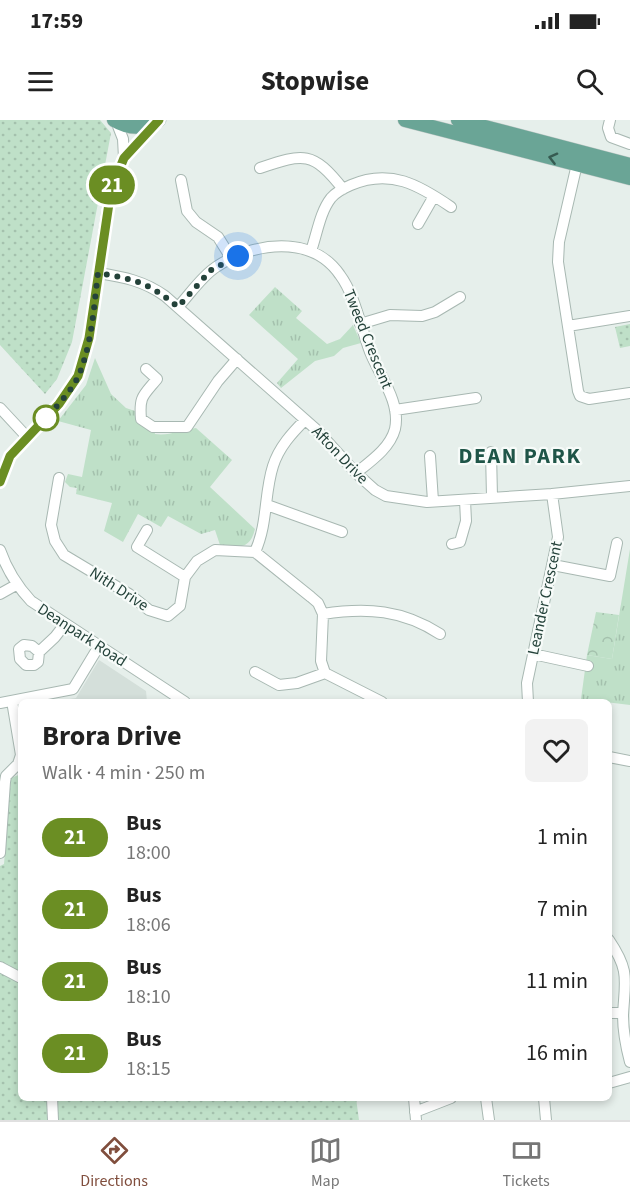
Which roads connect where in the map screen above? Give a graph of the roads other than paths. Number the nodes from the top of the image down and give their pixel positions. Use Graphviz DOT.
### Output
graph roads {
  1 [pos="159,120"];
  2 [pos="405,120"];
  3 [pos="610,120"];
  4 [pos="115,121"];
  5 [pos="465,125"];
  6 [pos="630,144"];
  7 [pos="124,158"];
  8 [pos="577,164"];
  9 [pos="630,165"];
  10 [pos="260,168"];
  11 [pos="630,178"];
  12 [pos="181,180"];
  13 [pos="343,189"];
  14 [pos="434,196"];
  15 [pos="451,207"];
  16 [pos="418,224"];
  17 [pos="311,250"];
  18 [pos="231,258"];
  19 [pos="98,273"];
  20 [pos="460,297"];
  21 [pos="178,307"];
  22 [pos="630,316"];
  23 [pos="360,324"];
  24 [pos="568,326"];
  25 [pos="237,359"];
  26 [pos="146,369"];
  27 [pos="630,393"];
  28 [pos="476,398"];
  29 [pos="0,408"];
  30 [pos="395,410"];
  31 [pos="305,420"];
  32 [pos="27,437"];
  33 [pos="491,452"];
  34 [pos="430,456"];
  35 [pos="356,473"];
  36 [pos="59,478"];
  37 [pos="0,482"];
  38 [pos="630,486"];
  39 [pos="552,494"];
  40 [pos="492,497"];
  41 [pos="465,500"];
  42 [pos="434,501"];
  43 [pos="267,505"];
  44 [pos="147,530"];
  45 [pos="342,532"];
  46 [pos="616,543"];
  47 [pos="460,545"];
  48 [pos="0,550"];
  49 [pos="255,552"];
  50 [pos="553,565"];
  51 [pos="186,577"];
  52 [pos="16,585"];
  53 [pos="0,594"];
  54 [pos="323,614"];
  55 [pos="65,624"];
  56 [pos="440,634"];
  57 [pos="99,646"];
  58 [pos="39,652"];
  59 [pos="533,654"];
  60 [pos="588,666"];
  61 [pos="255,672"];
  62 [pos="325,674"];
  63 [pos="34,699"];
  64 [pos="180,699"];
  65 [pos="378,699"];
  66 [pos="528,699"];
  67 [pos="12,700"];
  68 [pos="18,700"];
  69 [pos="0,703"];
  70 [pos="18,737"];
  71 [pos="612,758"];
  72 [pos="630,761"];
  73 [pos="18,764"];
  74 [pos="0,853"];
  75 [pos="612,944"];
  76 [pos="0,967"];
  77 [pos="629,971"];
  78 [pos="18,976"];
  79 [pos="612,1013"];
  80 [pos="623,1013"];
  81 [pos="630,1062"];
  82 [pos="630,1077"];
  83 [pos="612,1082"];
  84 [pos="52,1101"];
  85 [pos="414,1101"];
  86 [pos="445,1101"];
  87 [pos="486,1101"];
  88 [pos="546,1101"];
  89 [pos="416,1116"];
  90 [pos="53,1120"];
  91 [pos="489,1120"];
  92 [pos="546,1120"];
  1 -- 4 [label="main road"];
  1 -- 7 [label="street"];
  2 -- 5 [label="main road"];
  3 -- 6 [label="street"];
  4 -- 7 [label="street"];
  8 -- 5 [label="main road, one-way"];
  5 -- 9 [label="main road"];
  7 -- 19 [label="street"];
  8 -- 11 [label="main road"];
  8 -- 24 [label="street"];
  10 -- 13 [label="street"];
  12 -- 18 [label="street"];
  13 -- 14 [label="street"];
  13 -- 17 [label="street"];
  14 -- 15 [label="street"];
  14 -- 16 [label="street"];
  17 -- 18 [label="street, Tweed Crescent"];
  17 -- 23 [label="street, Tweed Crescent"];
  18 -- 21 [label="street, Tweed Crescent"];
  19 -- 21 [label="street, Afton Drive"];
  19 -- 32 [label="street"];
  20 -- 23 [label="street"];
  21 -- 25 [label="street, Afton Drive"];
  22 -- 24 [label="street"];
  23 -- 30 [label="street, Tweed Crescent"];
  24 -- 27 [label="street"];
  25 -- 26 [label="street"];
  25 -- 31 [label="street, Afton Drive"];
  28 -- 30 [label="street"];
  29 -- 32 [label="street"];
  30 -- 35 [label="street, Tweed Crescent"];
  31 -- 35 [label="street, Afton Drive"];
  31 -- 43 [label="street"];
  32 -- 37 [label="street"];
  33 -- 40 [label="street"];
  34 -- 42 [label="street"];
  35 -- 42 [label="street, Afton Drive"];
  36 -- 51 [label="street, Nith Drive"];
  38 -- 39 [label="street, Afton Drive"];
  39 -- 40 [label="street, Afton Drive"];
  39 -- 50 [label="street, Leander Crescent"];
  40 -- 41 [label="street, Afton Drive"];
  41 -- 42 [label="street, Afton Drive"];
  41 -- 47 [label="street"];
  43 -- 45 [label="street"];
  43 -- 49 [label="street"];
  44 -- 51 [label="street"];
  46 -- 50 [label="street"];
  48 -- 52 [label="street, Deanpark Road"];
  49 -- 51 [label="street"];
  49 -- 54 [label="street"];
  50 -- 59 [label="street, Leander Crescent"];
  52 -- 53 [label="street"];
  52 -- 55 [label="street, Deanpark Road"];
  54 -- 56 [label="street"];
  54 -- 62 [label="street"];
  55 -- 57 [label="street, Deanpark Road"];
  55 -- 58 [label="street"];
  57 -- 63 [label="street"];
  57 -- 64 [label="street, Deanpark Road"];
  59 -- 60 [label="street"];
  59 -- 66 [label="street, Leander Crescent"];
  61 -- 62 [label="street"];
  62 -- 65 [label="street"];
  67 -- 68 [label="street"];
  67 -- 69 [label="street"];
  67 -- 70 [label="street"];
  71 -- 72 [label="street"];
  73 -- 74 [label="street"];
  75 -- 77 [label="street"];
  76 -- 78 [label="street"];
  77 -- 80 [label="street"];
  79 -- 80 [label="street"];
  80 -- 81 [label="street"];
  82 -- 83 [label="street"];
  84 -- 90 [label="street"];
  85 -- 89 [label="street"];
  86 -- 89 [label="street"];
  87 -- 91 [label="street"];
  88 -- 92 [label="street"];
}
